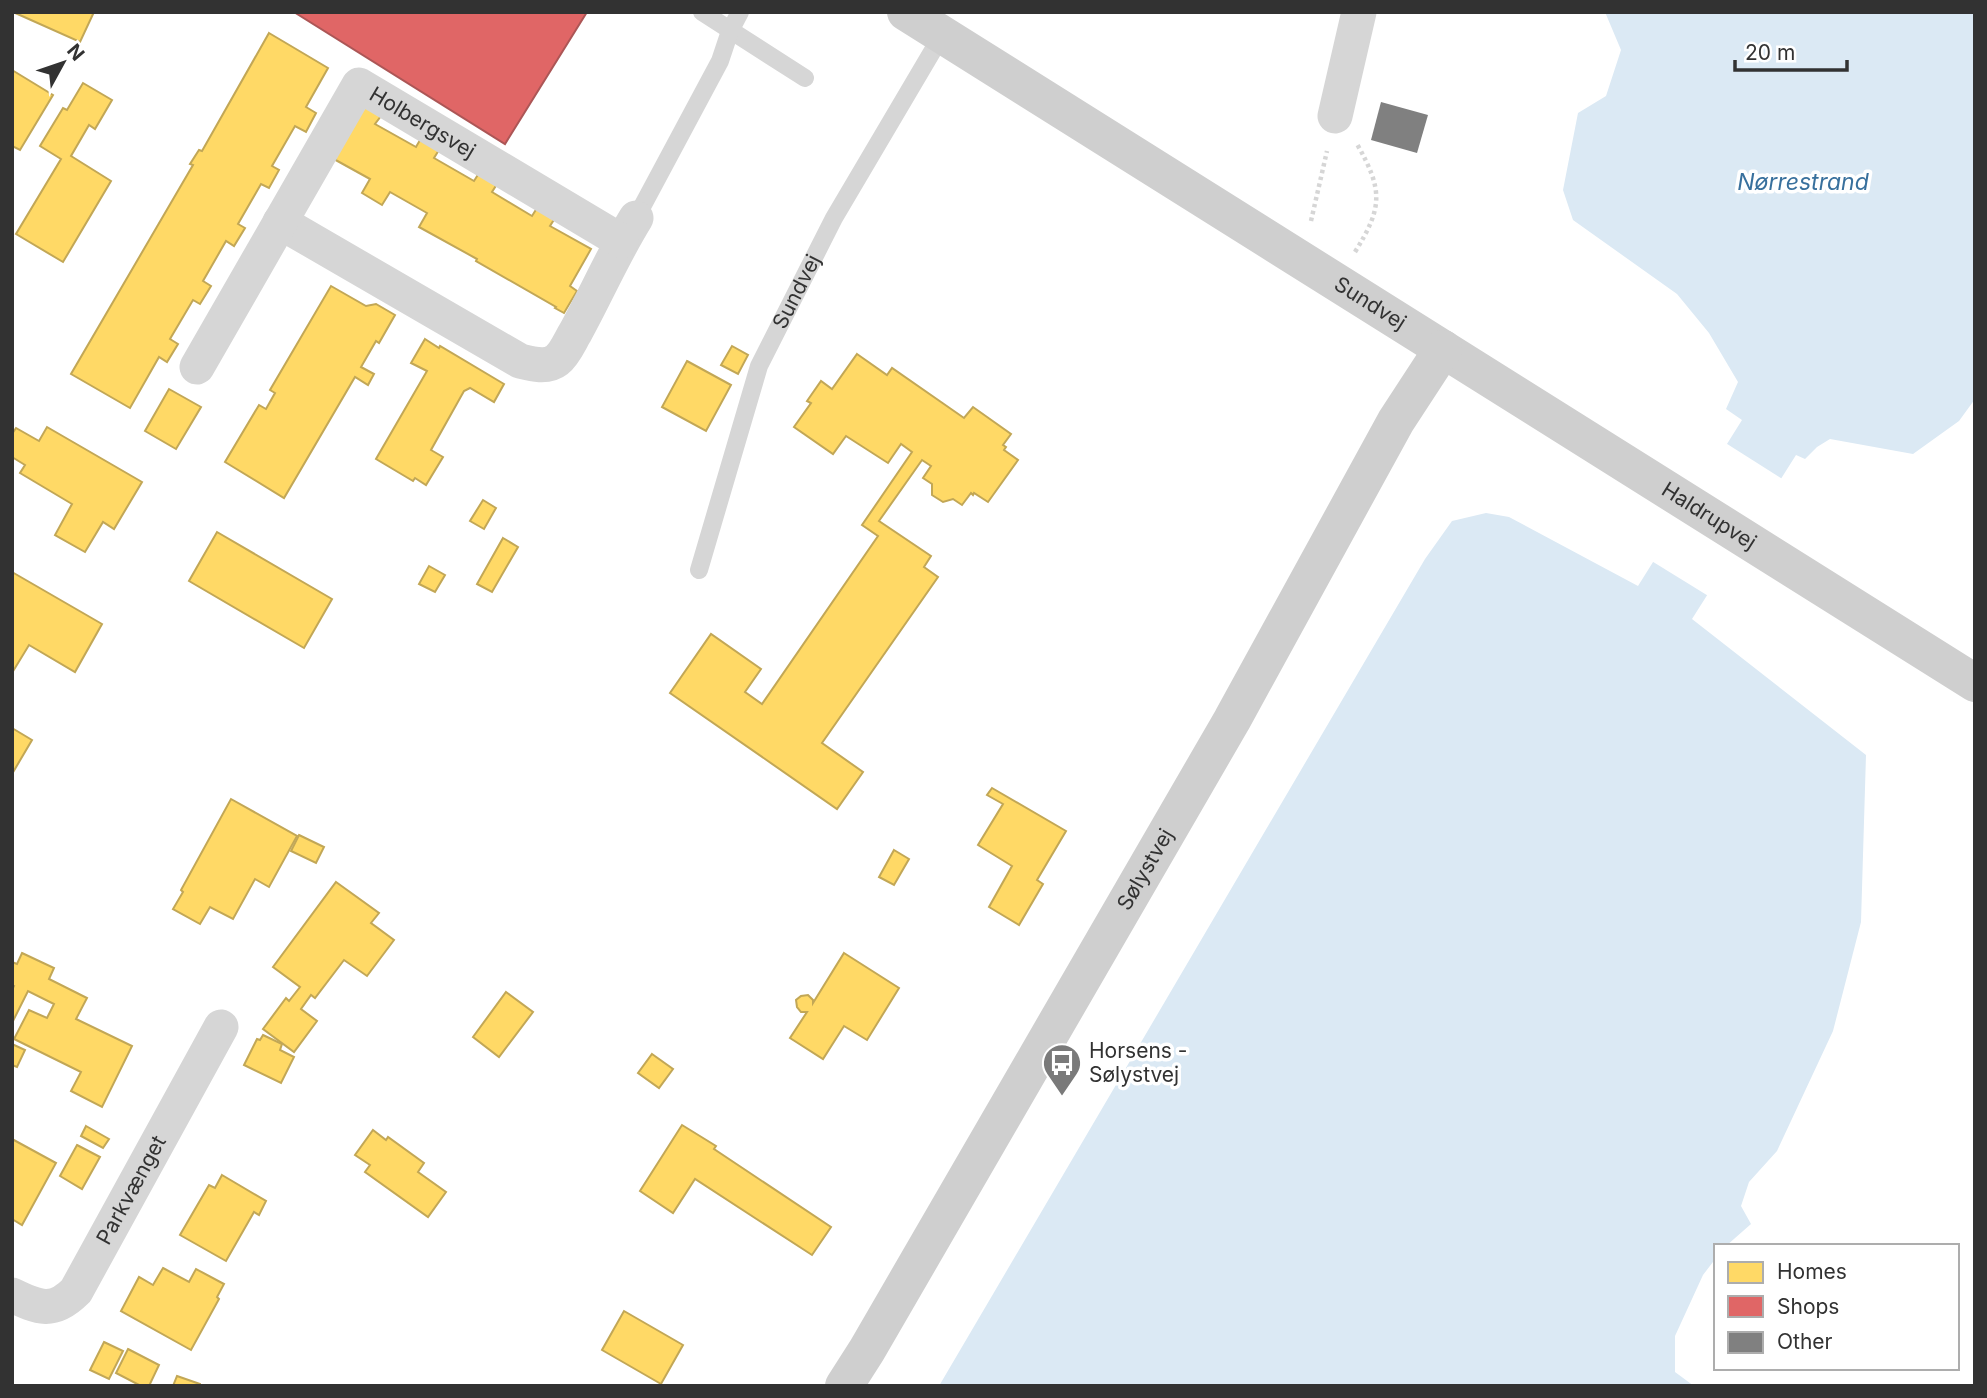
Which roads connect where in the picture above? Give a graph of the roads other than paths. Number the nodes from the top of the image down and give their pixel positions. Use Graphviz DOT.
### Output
graph roads {
  1 [pos="702,12"];
  2 [pos="740,12"];
  3 [pos="906,12"];
  4 [pos="1359,12"];
  5 [pos="730,31"];
  6 [pos="942,35"];
  7 [pos="805,78"];
  8 [pos="1335,116"];
  9 [pos="280,222"];
  10 [pos="629,230"];
  11 [pos="1443,349"];
  12 [pos="197,367"];
  13 [pos="699,570"];
  14 [pos="1975,683"];
  15 [pos="221,1027"];
  16 [pos="12,1295"];
  17 [pos="844,1386"];
  1 -- 5 [label="lane"];
  2 -- 5 [label="lane"];
  3 -- 6 [label="main road, Sundvej"];
  4 -- 8 [label="street"];
  5 -- 7 [label="lane"];
  5 -- 10 [label="lane"];
  6 -- 11 [label="main road, Sundvej"];
  6 -- 13 [label="lane, Sundvej"];
  9 -- 10 [label="street, Holbergsvej"];
  9 -- 10 [label="street"];
  9 -- 12 [label="street, Holbergsvej"];
  11 -- 14 [label="main road, Haldrupvej"];
  11 -- 17 [label="main road, Sølystvej"];
  15 -- 16 [label="street, Parkvænget"];
}
